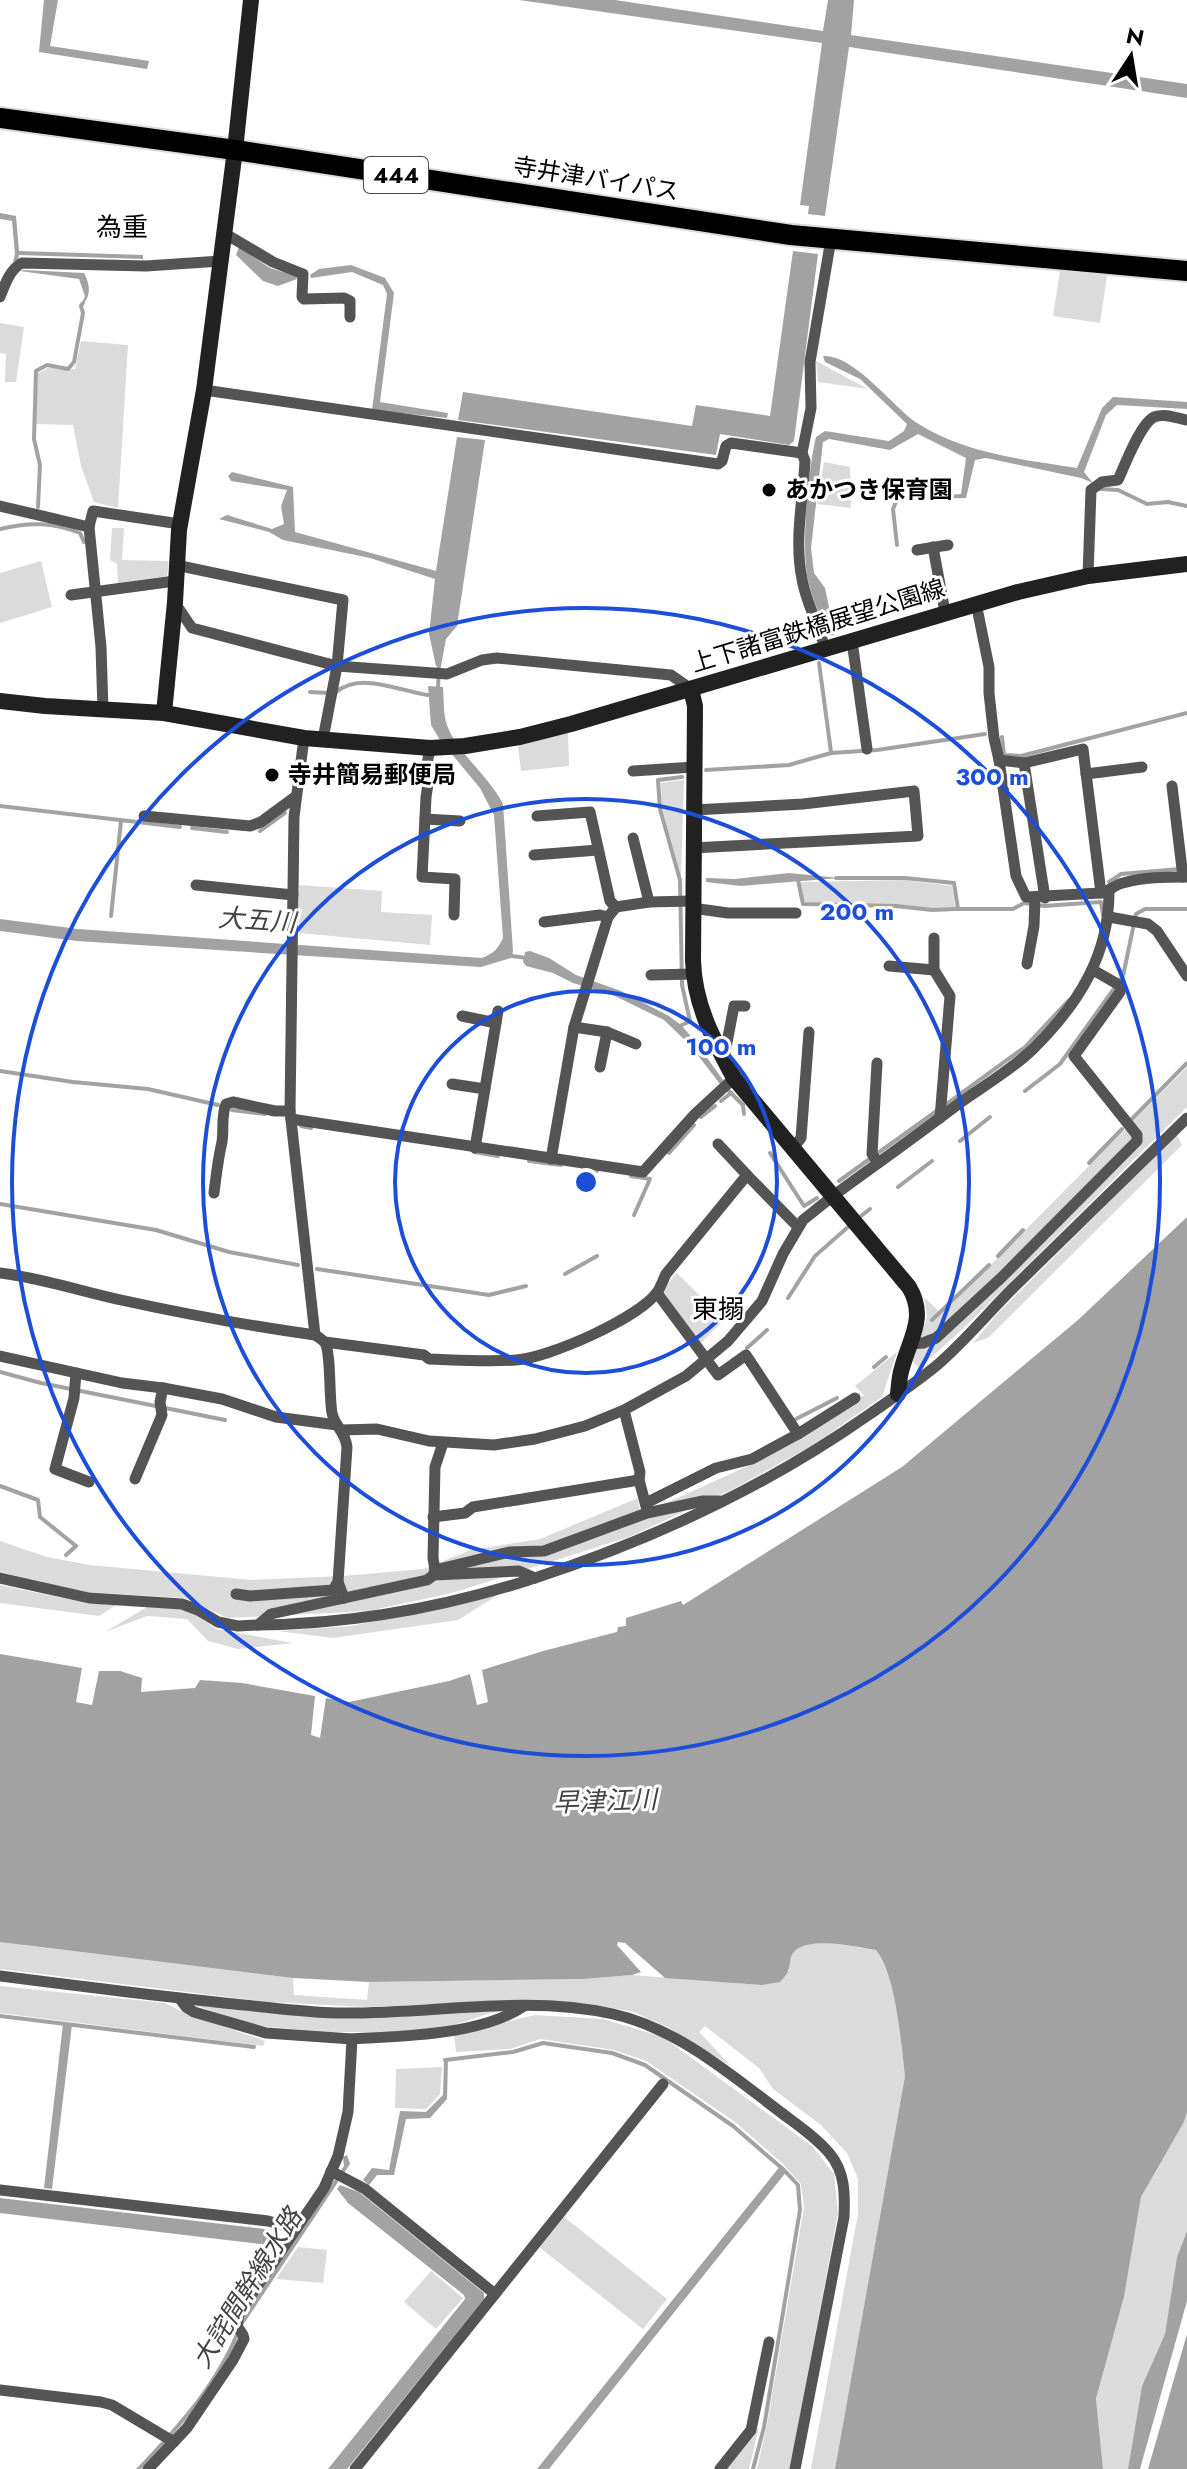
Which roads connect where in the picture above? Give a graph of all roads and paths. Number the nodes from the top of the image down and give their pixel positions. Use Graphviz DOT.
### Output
graph roads {
  1 [pos="251,0"];
  2 [pos="0,118"];
  3 [pos="235,150"];
  4 [pos="224,233"];
  5 [pos="831,239"];
  6 [pos="221,261"];
  7 [pos="12,269"];
  8 [pos="1187,271"];
  9 [pos="0,297"];
  10 [pos="350,317"];
  11 [pos="204,390"];
  12 [pos="1187,420"];
  13 [pos="802,453"];
  14 [pos="0,506"];
  15 [pos="180,524"];
  16 [pos="89,527"];
  17 [pos="948,545"];
  18 [pos="933,547"];
  19 [pos="917,550"];
  20 [pos="1187,564"];
  21 [pos="176,573"];
  22 [pos="1088,576"];
  23 [pos="95,591"];
  24 [pos="71,595"];
  25 [pos="175,602"];
  26 [pos="976,603"];
  27 [pos="945,612"];
  28 [pos="852,641"];
  29 [pos="825,649"];
  30 [pos="337,666"];
  31 [pos="691,689"];
  32 [pos="0,701"];
  33 [pos="103,710"];
  34 [pos="164,713"];
  35 [pos="304,738"];
  36 [pos="323,739"];
  37 [pos="436,748"];
  38 [pos="867,749"];
  39 [pos="999,760"];
  40 [pos="1024,763"];
  41 [pos="694,767"];
  42 [pos="1142,767"];
  43 [pos="633,771"];
  44 [pos="1086,774"];
  45 [pos="1172,786"];
  46 [pos="295,797"];
  47 [pos="694,810"];
  48 [pos="144,816"];
  49 [pos="537,816"];
  50 [pos="425,819"];
  51 [pos="460,821"];
  52 [pos="633,838"];
  53 [pos="693,848"];
  54 [pos="598,850"];
  55 [pos="534,855"];
  56 [pos="1184,873"];
  57 [pos="196,885"];
  58 [pos="1105,892"];
  59 [pos="293,895"];
  60 [pos="1038,901"];
  61 [pos="649,902"];
  62 [pos="686,903"];
  63 [pos="612,912"];
  64 [pos="796,913"];
  65 [pos="454,915"];
  66 [pos="1109,917"];
  67 [pos="544,922"];
  68 [pos="934,938"];
  69 [pos="1027,964"];
  70 [pos="889,966"];
  71 [pos="934,970"];
  72 [pos="1093,970"];
  73 [pos="684,974"];
  74 [pos="651,975"];
  75 [pos="1187,976"];
  76 [pos="745,1006"];
  77 [pos="462,1016"];
  78 [pos="574,1027"];
  79 [pos="607,1032"];
  80 [pos="809,1032"];
  81 [pos="636,1044"];
  82 [pos="724,1060"];
  83 [pos="877,1063"];
  84 [pos="600,1067"];
  85 [pos="452,1084"];
  86 [pos="727,1084"];
  87 [pos="485,1089"];
  88 [pos="940,1111"];
  89 [pos="291,1115"];
  90 [pos="1187,1118"];
  91 [pos="718,1144"];
  92 [pos="475,1148"];
  93 [pos="793,1148"];
  94 [pos="875,1158"];
  95 [pos="551,1159"];
  96 [pos="747,1175"];
  97 [pos="214,1193"];
  98 [pos="833,1196"];
  99 [pos="798,1227"];
  100 [pos="0,1273"];
  101 [pos="657,1293"];
  102 [pos="320,1339"];
  103 [pos="910,1344"];
  104 [pos="0,1356"];
  105 [pos="707,1359"];
  106 [pos="75,1383"];
  107 [pos="163,1388"];
  108 [pos="898,1394"];
  109 [pos="855,1398"];
  110 [pos="624,1410"];
  111 [pos="339,1428"];
  112 [pos="798,1434"];
  113 [pos="443,1443"];
  114 [pos="135,1479"];
  115 [pos="639,1480"];
  116 [pos="89,1482"];
  117 [pos="725,1502"];
  118 [pos="647,1508"];
  119 [pos="433,1517"];
  120 [pos="434,1572"];
  121 [pos="0,1578"];
  122 [pos="535,1578"];
  123 [pos="338,1582"];
  124 [pos="236,1594"];
  125 [pos="344,1598"];
  126 [pos="258,1625"];
  127 [pos="0,1976"];
  128 [pos="180,1999"];
  129 [pos="525,2005"];
  130 [pos="352,2039"];
  131 [pos="663,2084"];
  132 [pos="337,2174"];
  133 [pos="0,2190"];
  134 [pos="296,2229"];
  135 [pos="495,2294"];
  136 [pos="769,2342"];
  137 [pos="0,2390"];
  138 [pos="169,2438"];
  139 [pos="148,2469"];
  140 [pos="355,2469"];
  141 [pos="720,2469"];
  142 [pos="795,2469"];
  1 -- 3 [label="street"];
  2 -- 3 [label="highway, 寺井津バイパス / 444"];
  3 -- 4 [label="street"];
  3 -- 5 [label="highway, 寺井津バイパス / 444"];
  4 -- 6 [label="street"];
  4 -- 10 [label="street"];
  5 -- 8 [label="highway, 寺井津バイパス / 444"];
  5 -- 13 [label="street"];
  6 -- 7 [label="street"];
  6 -- 11 [label="street"];
  7 -- 9 [label="street"];
  11 -- 13 [label="street"];
  11 -- 15 [label="street"];
  12 -- 22 [label="street"];
  13 -- 29 [label="street"];
  14 -- 16 [label="street"];
  15 -- 16 [label="street"];
  15 -- 21 [label="street"];
  16 -- 23 [label="street"];
  17 -- 18 [label="street"];
  18 -- 19 [label="street"];
  18 -- 27 [label="street"];
  20 -- 22 [label="street, 上下諸富鉄橋展望公園線"];
  21 -- 23 [label="street"];
  21 -- 25 [label="street"];
  21 -- 30 [label="street"];
  22 -- 26 [label="street, 上下諸富鉄橋展望公園線"];
  23 -- 24 [label="street"];
  23 -- 33 [label="street"];
  25 -- 30 [label="street"];
  25 -- 34 [label="street"];
  26 -- 27 [label="street, 上下諸富鉄橋展望公園線"];
  26 -- 39 [label="street"];
  27 -- 28 [label="street, 上下諸富鉄橋展望公園線"];
  28 -- 29 [label="street, 上下諸富鉄橋展望公園線"];
  28 -- 38 [label="street"];
  29 -- 31 [label="street, 上下諸富鉄橋展望公園線"];
  30 -- 31 [label="street"];
  30 -- 36 [label="street"];
  31 -- 37 [label="street, 上下諸富鉄橋展望公園線"];
  31 -- 41 [label="street"];
  32 -- 33 [label="street"];
  33 -- 34 [label="street"];
  34 -- 35 [label="street"];
  35 -- 36 [label="street"];
  35 -- 46 [label="street"];
  36 -- 37 [label="street"];
  37 -- 50 [label="street"];
  39 -- 40 [label="street"];
  39 -- 60 [label="street"];
  40 -- 44 [label="street"];
  40 -- 60 [label="street"];
  41 -- 43 [label="street"];
  41 -- 47 [label="street"];
  42 -- 44 [label="street"];
  44 -- 58 [label="street"];
  45 -- 56 [label="street"];
  46 -- 48 [label="street"];
  46 -- 59 [label="street"];
  47 -- 53 [label="street"];
  47 -- 53 [label="street"];
  49 -- 54 [label="street"];
  50 -- 51 [label="street"];
  50 -- 65 [label="street"];
  52 -- 61 [label="street"];
  53 -- 62 [label="street"];
  54 -- 55 [label="street"];
  54 -- 63 [label="street"];
  56 -- 58 [label="street"];
  57 -- 59 [label="street"];
  58 -- 60 [label="street"];
  58 -- 66 [label="street"];
  59 -- 89 [label="street"];
  60 -- 69 [label="street"];
  61 -- 62 [label="street"];
  61 -- 63 [label="street"];
  62 -- 64 [label="street"];
  62 -- 73 [label="street"];
  63 -- 67 [label="street"];
  63 -- 78 [label="street"];
  66 -- 72 [label="street"];
  66 -- 75 [label="street"];
  68 -- 71 [label="street"];
  70 -- 71 [label="street"];
  71 -- 88 [label="street"];
  72 -- 88 [label="street"];
  72 -- 103 [label="street"];
  73 -- 74 [label="street"];
  73 -- 82 [label="street"];
  76 -- 82 [label="street"];
  77 -- 87 [label="street"];
  78 -- 79 [label="street"];
  78 -- 95 [label="street"];
  79 -- 81 [label="street"];
  79 -- 84 [label="street"];
  80 -- 93 [label="street"];
  82 -- 86 [label="street"];
  83 -- 94 [label="street"];
  85 -- 87 [label="street"];
  86 -- 93 [label="street"];
  86 -- 95 [label="street"];
  87 -- 92 [label="street"];
  88 -- 94 [label="street"];
  89 -- 92 [label="street"];
  89 -- 97 [label="street"];
  89 -- 102 [label="street"];
  90 -- 108 [label="street"];
  91 -- 96 [label="street"];
  92 -- 95 [label="street"];
  93 -- 98 [label="street"];
  94 -- 98 [label="street"];
  96 -- 99 [label="street"];
  96 -- 101 [label="street"];
  98 -- 99 [label="street"];
  98 -- 103 [label="street"];
  99 -- 105 [label="street"];
  100 -- 102 [label="street"];
  101 -- 102 [label="street"];
  101 -- 105 [label="street"];
  102 -- 111 [label="street"];
  103 -- 108 [label="street"];
  104 -- 106 [label="street"];
  105 -- 110 [label="street"];
  105 -- 112 [label="street"];
  106 -- 107 [label="street"];
  106 -- 116 [label="street"];
  107 -- 111 [label="street"];
  107 -- 114 [label="street"];
  108 -- 117 [label="street"];
  109 -- 112 [label="street"];
  110 -- 113 [label="street"];
  110 -- 115 [label="street"];
  111 -- 113 [label="street"];
  111 -- 123 [label="street"];
  112 -- 118 [label="street"];
  113 -- 119 [label="street"];
  115 -- 118 [label="street"];
  115 -- 119 [label="street"];
  117 -- 118 [label="street"];
  117 -- 122 [label="street"];
  118 -- 120 [label="street"];
  119 -- 120 [label="street"];
  120 -- 122 [label="street"];
  120 -- 125 [label="street"];
  121 -- 126 [label="street"];
  122 -- 126 [label="street"];
  123 -- 124 [label="street"];
  123 -- 125 [label="street"];
  125 -- 126 [label="street"];
  127 -- 128 [label="street"];
  128 -- 129 [label="street"];
  128 -- 130 [label="street"];
  129 -- 130 [label="street"];
  129 -- 142 [label="street"];
  130 -- 132 [label="street"];
  131 -- 135 [label="street"];
  132 -- 134 [label="street"];
  132 -- 135 [label="street"];
  133 -- 134 [label="street"];
  134 -- 138 [label="street"];
  135 -- 140 [label="street"];
  136 -- 141 [label="street"];
  137 -- 138 [label="street"];
  138 -- 139 [label="street"];
}
